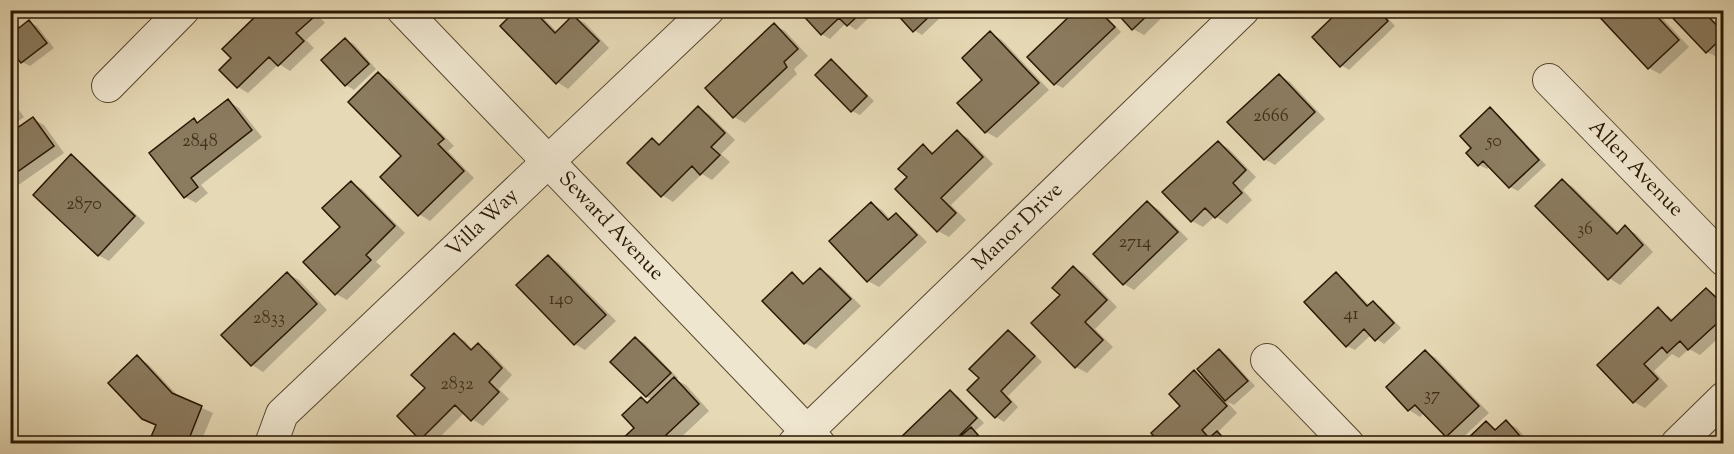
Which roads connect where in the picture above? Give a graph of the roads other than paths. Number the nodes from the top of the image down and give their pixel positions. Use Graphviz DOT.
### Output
graph roads {
  1 [pos="183,10"];
  2 [pos="403,10"];
  3 [pos="708,10"];
  4 [pos="1243,10"];
  5 [pos="1549,80"];
  6 [pos="108,86"];
  7 [pos="548,162"];
  8 [pos="1724,260"];
  9 [pos="1267,360"];
  10 [pos="1724,398"];
  11 [pos="806,439"];
  12 [pos="271,444"];
  13 [pos="1348,444"];
  14 [pos="1677,444"];
  1 -- 6 [label="street"];
  2 -- 7 [label="street, Seward Avenue"];
  3 -- 7 [label="street, Villa Way"];
  4 -- 11 [label="street, Manor Drive"];
  5 -- 8 [label="street, Allen Avenue"];
  7 -- 11 [label="street, Seward Avenue"];
  7 -- 12 [label="street, Villa Way"];
  9 -- 13 [label="street"];
  10 -- 14 [label="street"];
}
